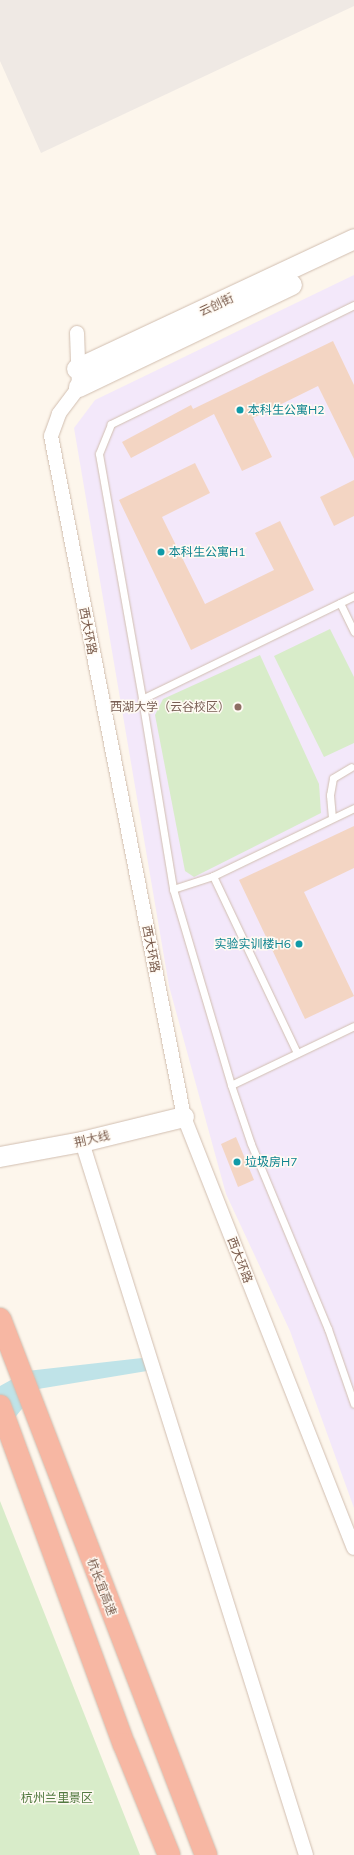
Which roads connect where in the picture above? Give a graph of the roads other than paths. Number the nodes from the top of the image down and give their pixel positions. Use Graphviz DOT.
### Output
graph roads {
  1 [pos="354,239"];
  2 [pos="354,255"];
  3 [pos="352,306"];
  4 [pos="354,314"];
  5 [pos="77,333"];
  6 [pos="78,378"];
  7 [pos="354,596"];
  8 [pos="340,603"];
  9 [pos="354,632"];
  10 [pos="142,699"];
  11 [pos="351,767"];
  12 [pos="354,808"];
  13 [pos="332,818"];
  14 [pos="213,876"];
  15 [pos="173,889"];
  16 [pos="354,1026"];
  17 [pos="297,1053"];
  18 [pos="231,1085"];
  19 [pos="184,1117"];
  20 [pos="82,1142"];
  21 [pos="0,1157"];
  22 [pos="0,1319"];
  23 [pos="354,1404"];
  24 [pos="0,1406"];
  25 [pos="354,1548"];
  26 [pos="169,1855"];
  27 [pos="206,1855"];
  28 [pos="306,1855"];
  1 -- 6 [label="main road, 云创街"];
  2 -- 6 [label="main road, 云创街"];
  3 -- 4 [label="lane"];
  3 -- 10 [label="lane"];
  5 -- 6 [label="street"];
  6 -- 19 [label="street, 西大环路"];
  7 -- 8 [label="lane"];
  8 -- 9 [label="lane"];
  8 -- 10 [label="lane"];
  10 -- 15 [label="lane"];
  11 -- 13 [label="lane"];
  12 -- 13 [label="lane"];
  13 -- 14 [label="lane"];
  14 -- 15 [label="lane"];
  14 -- 17 [label="lane"];
  15 -- 18 [label="lane"];
  16 -- 17 [label="lane"];
  17 -- 18 [label="lane"];
  18 -- 23 [label="lane"];
  19 -- 20 [label="main road, 荆大线"];
  19 -- 25 [label="street, 西大环路"];
  20 -- 21 [label="main road, 荆大线"];
  20 -- 28 [label="street"];
  22 -- 27 [label="highway, 杭长宜高速"];
  24 -- 26 [label="highway"];
}
